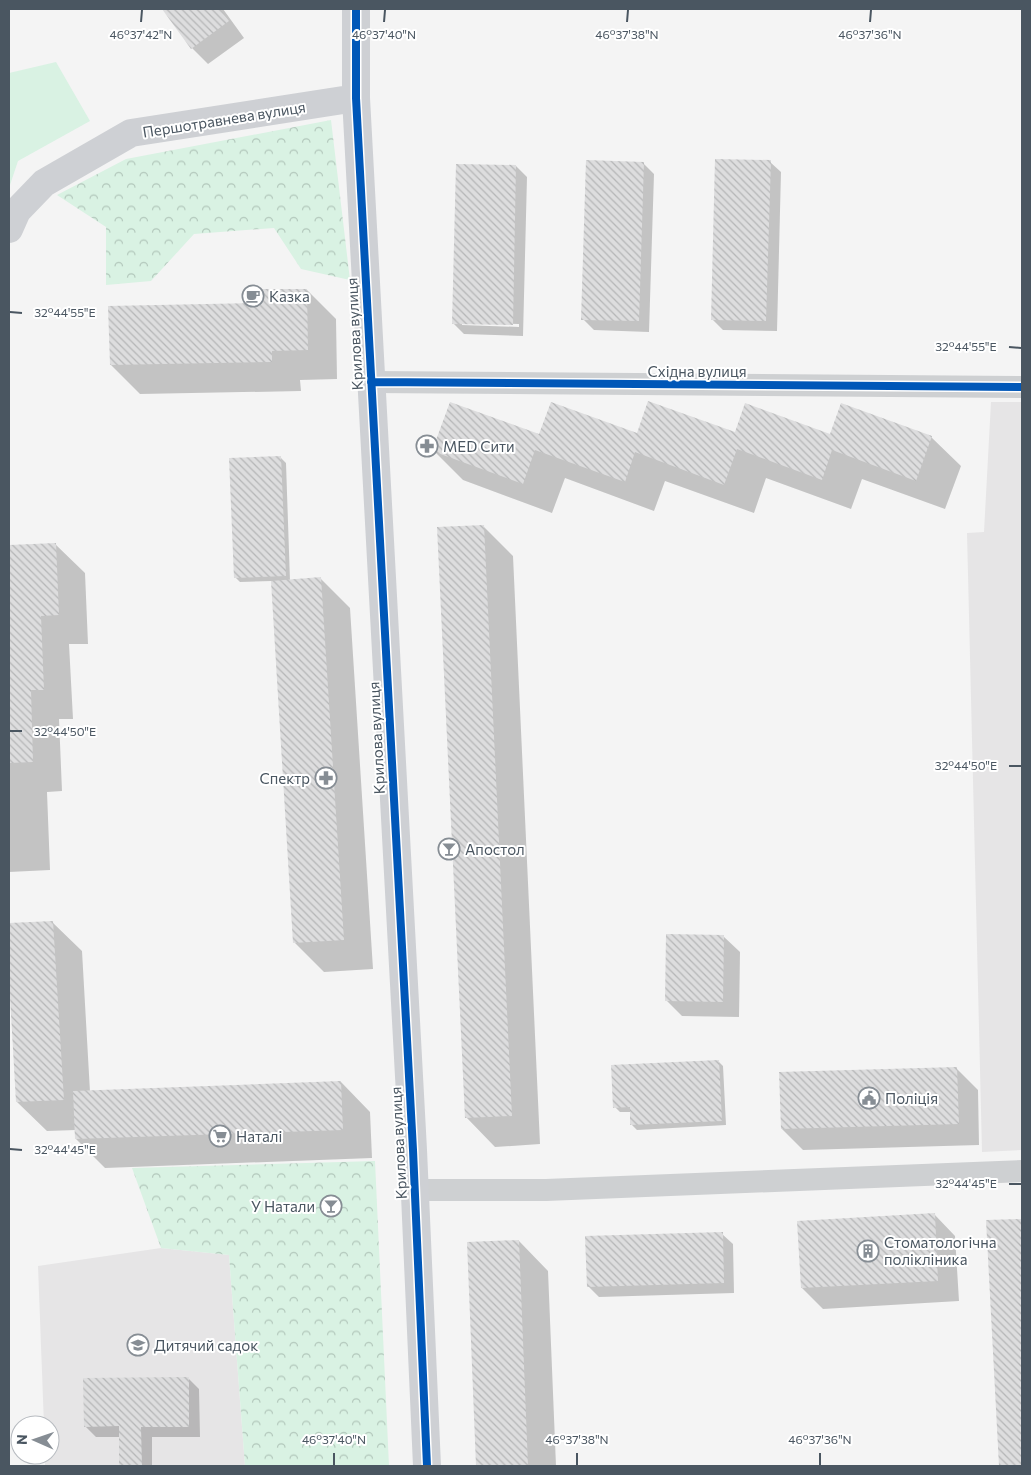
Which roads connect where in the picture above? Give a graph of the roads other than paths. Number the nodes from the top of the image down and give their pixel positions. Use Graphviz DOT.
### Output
graph roads {
  1 [pos="356,9"];
  2 [pos="356,98"];
  3 [pos="9,229"];
  4 [pos="371,382"];
  5 [pos="1022,387"];
  6 [pos="1022,1171"];
  7 [pos="414,1190"];
  8 [pos="427,1466"];
  1 -- 2 [label="street, Крилова вулиця"];
  2 -- 3 [label="street, Першотравнева вулиця"];
  2 -- 4 [label="street, Крилова вулиця"];
  4 -- 5 [label="street, Східна вулиця"];
  4 -- 7 [label="street, Крилова вулиця"];
  6 -- 7 [label="street"];
  7 -- 8 [label="street, Крилова вулиця"];
}
